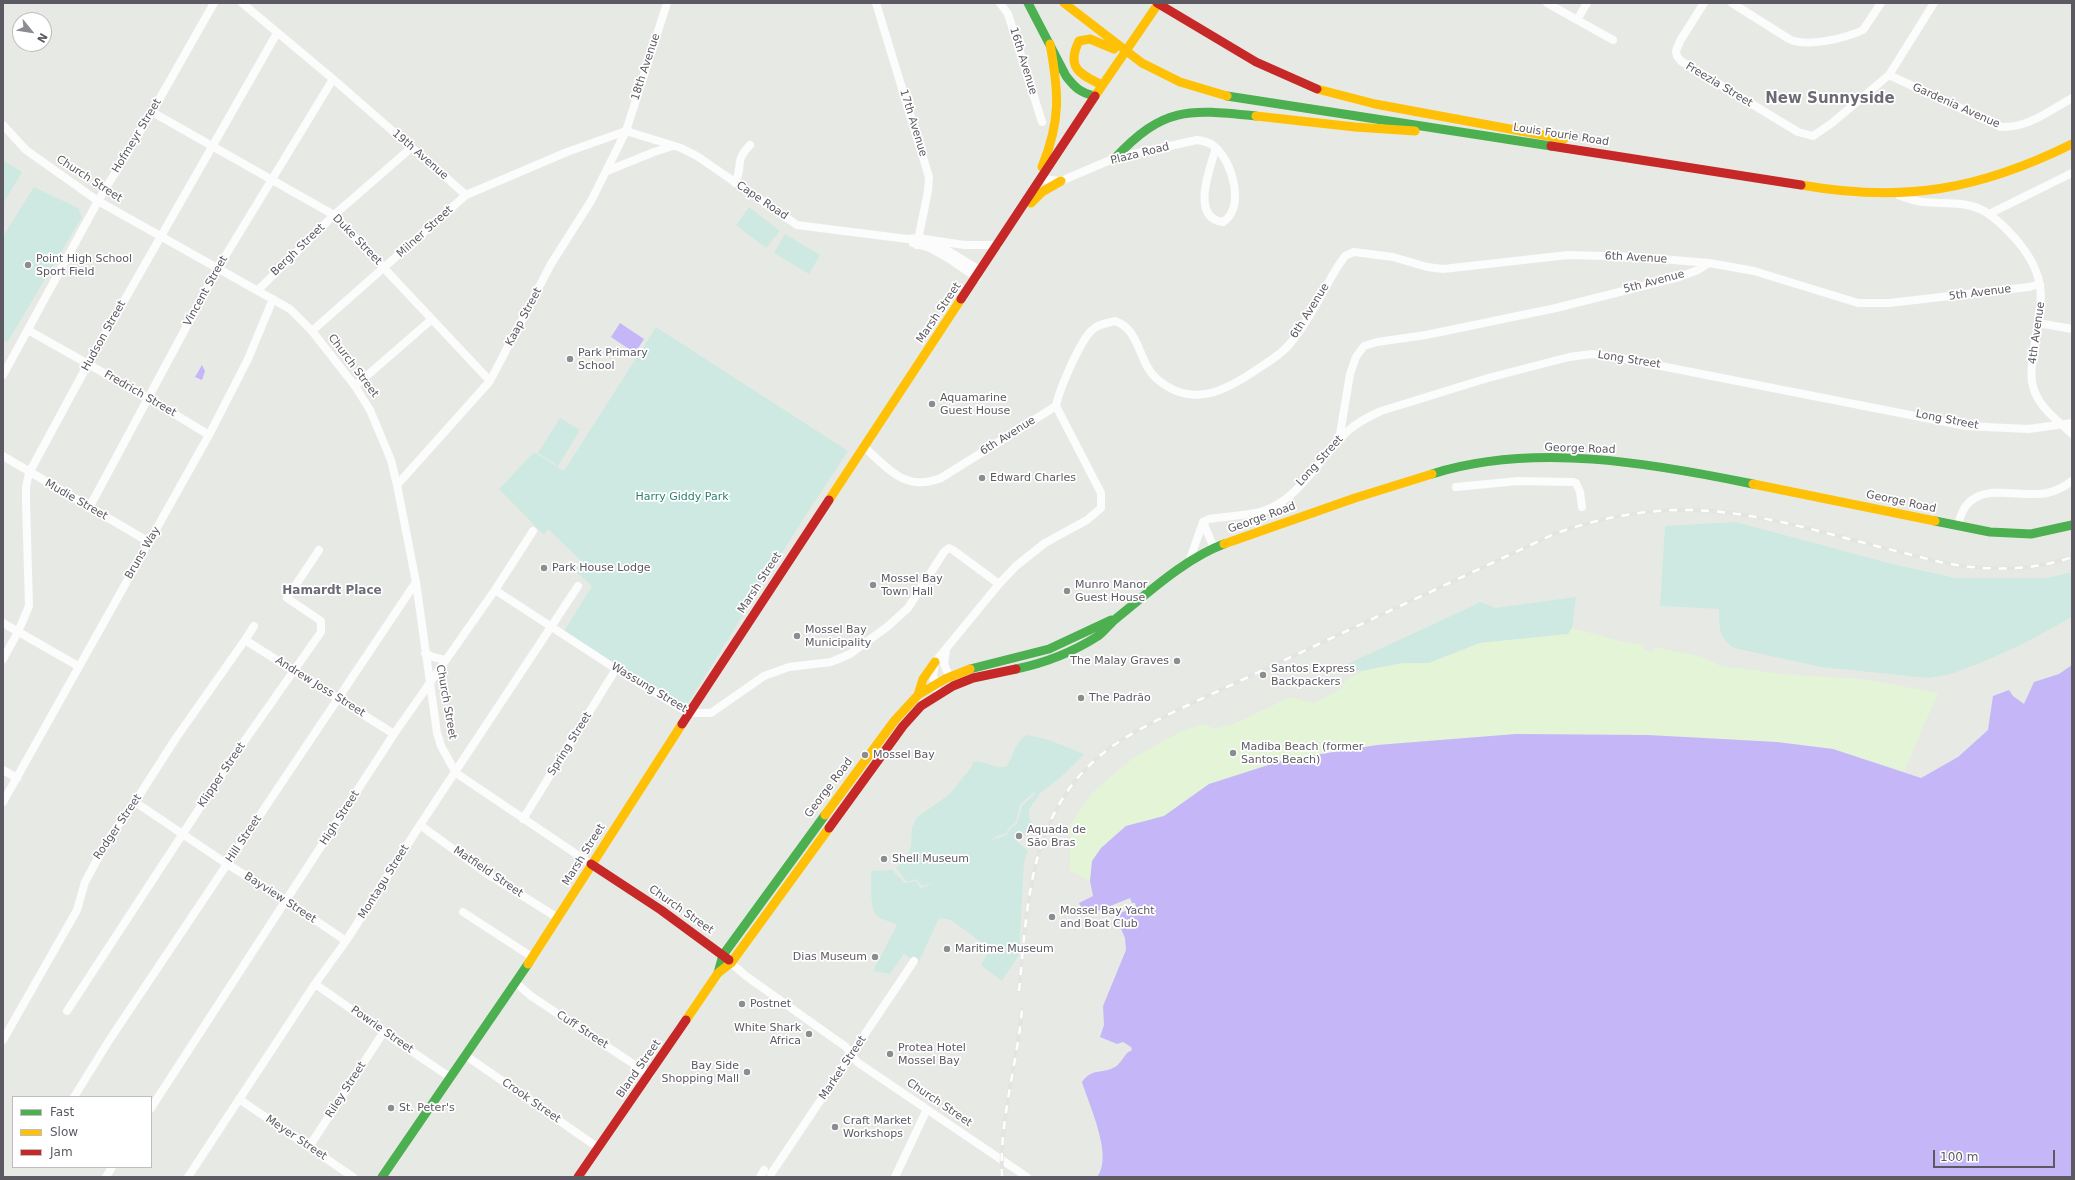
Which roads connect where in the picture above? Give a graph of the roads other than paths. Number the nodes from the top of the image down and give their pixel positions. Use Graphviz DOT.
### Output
graph roads {
  1 [pos="214,3"];
  2 [pos="242,3"];
  3 [pos="667,3"];
  4 [pos="876,3"];
  5 [pos="1000,3"];
  6 [pos="1028,3"];
  7 [pos="1064,3"];
  8 [pos="1158,3"];
  9 [pos="1548,3"];
  10 [pos="1587,3"];
  11 [pos="1704,3"];
  12 [pos="1732,3"];
  13 [pos="1881,3"];
  14 [pos="1934,3"];
  15 [pos="1577,20"];
  16 [pos="277,33"];
  17 [pos="1613,40"];
  18 [pos="1050,44"];
  19 [pos="1142,63"];
  20 [pos="1889,75"];
  21 [pos="333,79"];
  22 [pos="1102,86"];
  23 [pos="1095,96"];
  24 [pos="2072,98"];
  25 [pos="152,112"];
  26 [pos="1042,122"];
  27 [pos="3,125"];
  28 [pos="626,131"];
  29 [pos="1470,132"];
  30 [pos="2072,144"];
  31 [pos="212,145"];
  32 [pos="750,145"];
  33 [pos="674,146"];
  34 [pos="411,148"];
  35 [pos="1216,148"];
  36 [pos="1115,158"];
  37 [pos="607,171"];
  38 [pos="2072,173"];
  39 [pos="1041,179"];
  40 [pos="273,180"];
  41 [pos="1061,181"];
  42 [pos="735,183"];
  43 [pos="1821,188"];
  44 [pos="1893,194"];
  45 [pos="466,195"];
  46 [pos="1027,199"];
  47 [pos="98,201"];
  48 [pos="1989,214"];
  49 [pos="334,215"];
  50 [pos="1008,229"];
  51 [pos="161,235"];
  52 [pos="917,241"];
  53 [pos="931,241"];
  54 [pos="998,245"];
  55 [pos="1709,263"];
  56 [pos="218,268"];
  57 [pos="384,268"];
  58 [pos="979,274"];
  59 [pos="2040,284"];
  60 [pos="258,290"];
  61 [pos="273,299"];
  62 [pos="431,320"];
  63 [pos="2038,323"];
  64 [pos="2072,329"];
  65 [pos="28,330"];
  66 [pos="312,331"];
  67 [pos="88,364"];
  68 [pos="3,375"];
  69 [pos="490,381"];
  70 [pos="355,386"];
  71 [pos="148,398"];
  72 [pos="1056,406"];
  73 [pos="2072,423"];
  74 [pos="2061,424"];
  75 [pos="2072,434"];
  76 [pos="209,435"];
  77 [pos="1339,440"];
  78 [pos="864,447"];
  79 [pos="3,456"];
  80 [pos="29,473"];
  81 [pos="2072,481"];
  82 [pos="397,485"];
  83 [pos="1456,487"];
  84 [pos="1582,507"];
  85 [pos="89,508"];
  86 [pos="1203,522"];
  87 [pos="2072,525"];
  88 [pos="1958,526"];
  89 [pos="533,531"];
  90 [pos="149,542"];
  91 [pos="1214,548"];
  92 [pos="319,550"];
  93 [pos="1189,562"];
  94 [pos="416,582"];
  95 [pos="999,584"];
  96 [pos="578,586"];
  97 [pos="495,590"];
  98 [pos="1116,618"];
  99 [pos="3,623"];
  100 [pos="254,626"];
  101 [pos="552,628"];
  102 [pos="18,632"];
  103 [pos="245,640"];
  104 [pos="946,649"];
  105 [pos="425,653"];
  106 [pos="3,659"];
  107 [pos="446,660"];
  108 [pos="935,662"];
  109 [pos="78,666"];
  110 [pos="616,669"];
  111 [pos="294,671"];
  112 [pos="949,677"];
  113 [pos="429,683"];
  114 [pos="934,684"];
  115 [pos="953,686"];
  116 [pos="939,693"];
  117 [pos="918,695"];
  118 [pos="338,700"];
  119 [pos="689,713"];
  120 [pos="394,734"];
  121 [pos="3,770"];
  122 [pos="456,773"];
  123 [pos="17,778"];
  124 [pos="3,802"];
  125 [pos="135,802"];
  126 [pos="523,819"];
  127 [pos="420,825"];
  128 [pos="183,834"];
  129 [pos="227,864"];
  130 [pos="591,864"];
  131 [pos="287,901"];
  132 [pos="463,912"];
  133 [pos="558,918"];
  134 [pos="346,941"];
  135 [pos="723,955"];
  136 [pos="532,957"];
  137 [pos="914,961"];
  138 [pos="731,962"];
  139 [pos="718,973"];
  140 [pos="516,982"];
  141 [pos="315,984"];
  142 [pos="67,1011"];
  143 [pos="383,1033"];
  144 [pos="3,1040"];
  145 [pos="852,1054"];
  146 [pos="465,1055"];
  147 [pos="650,1074"];
  148 [pos="450,1076"];
  149 [pos="75,1096"];
  150 [pos="239,1099"];
  151 [pos="152,1106"];
  152 [pos="927,1109"];
  153 [pos="309,1147"];
  154 [pos="597,1147"];
  155 [pos="111,1168"];
  156 [pos="765,1174"];
  157 [pos="106,1177"];
  158 [pos="189,1177"];
  159 [pos="354,1177"];
  160 [pos="382,1177"];
  161 [pos="578,1177"];
  162 [pos="895,1177"];
  163 [pos="1027,1177"];
  1 -- 25 [label="street, Hofmeyr Street"];
  2 -- 16 [label="street, 19th Avenue"];
  3 -- 28 [label="street, 18th Avenue"];
  4 -- 52 [label="street, 17th Avenue"];
  5 -- 26 [label="street, 16th Avenue"];
  6 -- 18 [label="street"];
  7 -- 19 [label="street, Louis Fourie Road"];
  8 -- 22 [label="street, Marsh Street"];
  8 -- 43 [label="street"];
  9 -- 15 [label="street"];
  10 -- 15 [label="street"];
  11 -- 20 [label="street, Freezia Street"];
  12 -- 13 [label="street"];
  14 -- 20 [label="street"];
  15 -- 17 [label="street"];
  16 -- 21 [label="street, 19th Avenue"];
  16 -- 31 [label="street, Hudson Street"];
  18 -- 23 [label="street"];
  18 -- 46 [label="street"];
  19 -- 22 [label="street"];
  19 -- 29 [label="street, Louis Fourie Road"];
  20 -- 24 [label="street, Gardenia Avenue"];
  21 -- 34 [label="street, 19th Avenue"];
  21 -- 40 [label="street, Vincent Street"];
  22 -- 23 [label="street, Marsh Street"];
  23 -- 39 [label="street, Marsh Street"];
  25 -- 31 [label="street, Duke Street"];
  25 -- 47 [label="street, Hofmeyr Street"];
  27 -- 47 [label="street, Church Street"];
  28 -- 33 [label="street, Cape Road"];
  28 -- 37 [label="street, Kaap Street"];
  28 -- 45 [label="street"];
  29 -- 36 [label="street"];
  29 -- 43 [label="street, Louis Fourie Road"];
  30 -- 44 [label="street, Louis Fourie Road"];
  31 -- 40 [label="street, Duke Street"];
  31 -- 51 [label="street, Hudson Street"];
  32 -- 42 [label="street"];
  33 -- 37 [label="street"];
  33 -- 42 [label="street, Cape Road"];
  34 -- 45 [label="street, 19th Avenue"];
  34 -- 49 [label="street, Bergh Street"];
  35 -- 35 [label="street"];
  35 -- 36 [label="street, Plaza Road"];
  36 -- 41 [label="street, Plaza Road"];
  37 -- 69 [label="street, Kaap Street"];
  38 -- 48 [label="street"];
  39 -- 41 [label="street, Plaza Road"];
  39 -- 46 [label="street, Marsh Street"];
  40 -- 49 [label="street, Duke Street"];
  40 -- 56 [label="street, Vincent Street"];
  41 -- 50 [label="street"];
  42 -- 52 [label="street, Cape Road"];
  43 -- 44 [label="street, Louis Fourie Road"];
  44 -- 48 [label="street, 4th Avenue"];
  45 -- 57 [label="street, Milner Street"];
  46 -- 50 [label="street, Marsh Street"];
  47 -- 51 [label="street, Church Street"];
  47 -- 65 [label="street, Hofmeyr Street"];
  48 -- 59 [label="street, 4th Avenue"];
  49 -- 57 [label="street, Duke Street"];
  49 -- 60 [label="street, Bergh Street"];
  50 -- 54 [label="street, Marsh Street"];
  51 -- 56 [label="street, Church Street"];
  51 -- 67 [label="street, Hudson Street"];
  52 -- 53 [label="street, Cape Road"];
  52 -- 58 [label="street, Cape Road"];
  53 -- 54 [label="street, Cape Road"];
  53 -- 58 [label="street, Cape Road"];
  54 -- 58 [label="street, Marsh Street"];
  55 -- 59 [label="street, 5th Avenue"];
  55 -- 72 [label="street, 6th Avenue"];
  55 -- 77 [label="street, 5th Avenue"];
  56 -- 60 [label="street, Church Street"];
  56 -- 71 [label="street, Vincent Street"];
  57 -- 62 [label="street, Duke Street"];
  57 -- 66 [label="street, Milner Street"];
  58 -- 78 [label="street, Marsh Street"];
  59 -- 63 [label="street, 4th Avenue"];
  60 -- 61 [label="street, Church Street"];
  61 -- 66 [label="street, Church Street"];
  61 -- 76 [label="street, Bruns Way"];
  62 -- 69 [label="street, Duke Street"];
  62 -- 70 [label="street"];
  63 -- 64 [label="street"];
  63 -- 74 [label="street, 4th Avenue"];
  65 -- 67 [label="street, Fredrich Street"];
  65 -- 68 [label="street, Hofmeyr Street"];
  66 -- 70 [label="street, Church Street"];
  67 -- 71 [label="street, Fredrich Street"];
  67 -- 80 [label="street, Hudson Street"];
  69 -- 82 [label="street, Kaap Street"];
  70 -- 82 [label="street, Church Street"];
  71 -- 76 [label="street, Fredrich Street"];
  71 -- 85 [label="street, Vincent Street"];
  72 -- 78 [label="street, 6th Avenue"];
  72 -- 95 [label="street"];
  73 -- 74 [label="street, Long Street"];
  74 -- 75 [label="street, 4th Avenue"];
  74 -- 77 [label="street, Long Street"];
  76 -- 90 [label="street, Bruns Way"];
  77 -- 86 [label="street, Long Street"];
  78 -- 119 [label="street, Marsh Street"];
  79 -- 80 [label="street, Mudie Street"];
  80 -- 85 [label="street, Mudie Street"];
  80 -- 102 [label="street, Hudson Street"];
  81 -- 88 [label="street"];
  82 -- 94 [label="street, Church Street"];
  83 -- 84 [label="street"];
  85 -- 90 [label="street, Mudie Street"];
  86 -- 91 [label="street"];
  86 -- 93 [label="street"];
  87 -- 88 [label="street, George Road"];
  88 -- 91 [label="street, George Road"];
  89 -- 97 [label="street, High Street"];
  90 -- 109 [label="street, Bruns Way"];
  91 -- 93 [label="street, George Road"];
  92 -- 111 [label="street, Klipper Street"];
  93 -- 98 [label="street, George Road"];
  94 -- 105 [label="street, Church Street"];
  94 -- 118 [label="street, Hill Street"];
  95 -- 104 [label="street"];
  95 -- 119 [label="street, Wassung Street"];
  96 -- 101 [label="street, Montagu Street"];
  97 -- 101 [label="street, Wassung Street"];
  97 -- 107 [label="street, High Street"];
  98 -- 112 [label="street, George Road"];
  98 -- 115 [label="street, George Road"];
  99 -- 102 [label="street"];
  100 -- 103 [label="street, Rodger Street"];
  101 -- 110 [label="street, Wassung Street"];
  101 -- 122 [label="street, Montagu Street"];
  102 -- 106 [label="street, Hudson Street"];
  102 -- 109 [label="street"];
  103 -- 111 [label="street, Andrew Joss Street"];
  103 -- 125 [label="street, Rodger Street"];
  104 -- 108 [label="street"];
  104 -- 112 [label="street"];
  105 -- 107 [label="street"];
  105 -- 113 [label="street, Church Street"];
  107 -- 113 [label="street, High Street"];
  108 -- 114 [label="street"];
  108 -- 117 [label="street"];
  109 -- 123 [label="street, Bruns Way"];
  110 -- 119 [label="street, Wassung Street"];
  110 -- 126 [label="street, Spring Street"];
  111 -- 118 [label="street, Andrew Joss Street"];
  111 -- 128 [label="street, Klipper Street"];
  112 -- 114 [label="street, George Road"];
  112 -- 115 [label="street"];
  113 -- 120 [label="street, High Street"];
  113 -- 122 [label="street, Church Street"];
  114 -- 116 [label="street"];
  114 -- 117 [label="street, George Road"];
  115 -- 116 [label="street, George Road"];
  116 -- 138 [label="street, George Road"];
  117 -- 135 [label="street, George Road"];
  118 -- 120 [label="street, Andrew Joss Street"];
  118 -- 129 [label="street, Hill Street"];
  119 -- 130 [label="street, Marsh Street"];
  120 -- 131 [label="street, High Street"];
  121 -- 123 [label="street"];
  122 -- 126 [label="street, Church Street"];
  122 -- 127 [label="street, Montagu Street"];
  123 -- 124 [label="street, Bruns Way"];
  125 -- 128 [label="street, Bayview Street"];
  125 -- 144 [label="street, Rodger Street"];
  126 -- 130 [label="street, Church Street"];
  127 -- 133 [label="street, Matfield Street"];
  127 -- 134 [label="street, Montagu Street"];
  128 -- 129 [label="street, Bayview Street"];
  128 -- 142 [label="street, Klipper Street"];
  129 -- 131 [label="street, Bayview Street"];
  129 -- 149 [label="street, Hill Street"];
  130 -- 133 [label="street, Marsh Street"];
  130 -- 135 [label="street, Church Street"];
  131 -- 134 [label="street, Bayview Street"];
  131 -- 151 [label="street, High Street"];
  132 -- 136 [label="street"];
  133 -- 136 [label="street, Marsh Street"];
  134 -- 141 [label="street, Montagu Street"];
  135 -- 138 [label="street, Church Street"];
  135 -- 139 [label="street, Bland Street"];
  136 -- 140 [label="street, Marsh Street"];
  137 -- 145 [label="street, Market Street"];
  138 -- 139 [label="street, Bland Street"];
  138 -- 145 [label="street, Church Street"];
  139 -- 147 [label="street, Bland Street"];
  140 -- 146 [label="street, Marsh Street"];
  140 -- 147 [label="street, Cuff Street"];
  141 -- 143 [label="street, Powrie Street"];
  141 -- 150 [label="street, Montagu Street"];
  143 -- 148 [label="street, Powrie Street"];
  143 -- 153 [label="street, Riley Street"];
  145 -- 152 [label="street, Church Street"];
  145 -- 156 [label="street, Market Street"];
  146 -- 148 [label="street, Marsh Street"];
  146 -- 154 [label="street, Crook Street"];
  147 -- 154 [label="street, Bland Street"];
  148 -- 160 [label="street, Marsh Street"];
  150 -- 153 [label="street, Meyer Street"];
  150 -- 158 [label="street, Montagu Street"];
  152 -- 162 [label="street"];
  152 -- 163 [label="street, Church Street"];
  153 -- 159 [label="street, Meyer Street"];
  154 -- 161 [label="street, Bland Street"];
  155 -- 157 [label="street"];
}
